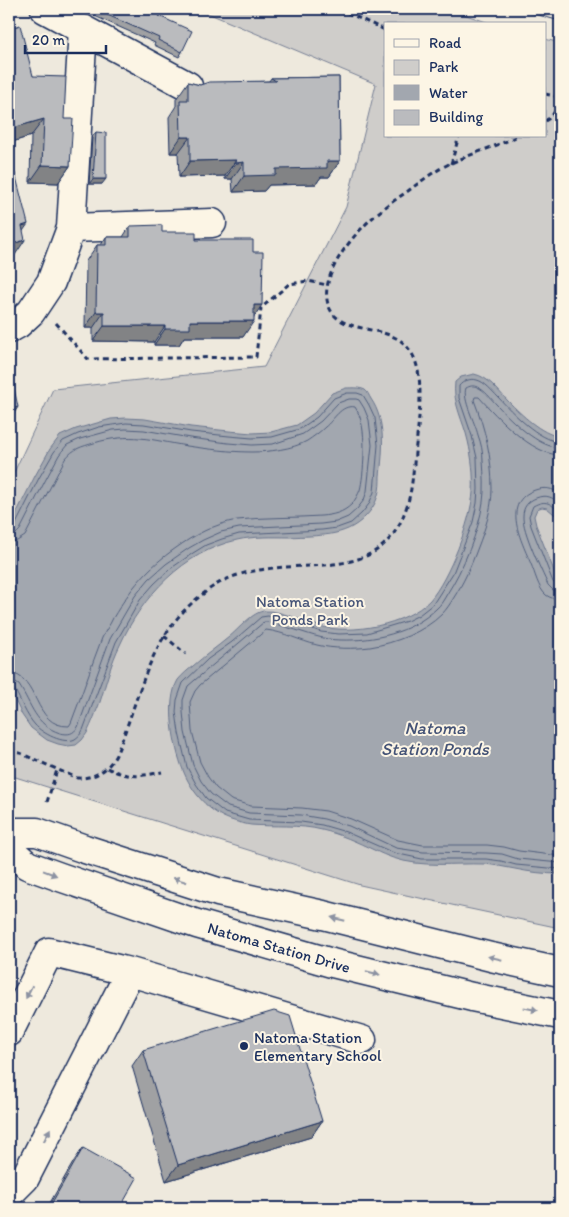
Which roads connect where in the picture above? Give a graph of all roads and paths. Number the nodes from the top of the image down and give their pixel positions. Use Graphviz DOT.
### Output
graph roads {
  1 [pos="46,9"];
  2 [pos="339,9"];
  3 [pos="83,29"];
  4 [pos="384,30"];
  5 [pos="188,86"];
  6 [pos="546,94"];
  7 [pos="560,97"];
  8 [pos="560,104"];
  9 [pos="546,120"];
  10 [pos="458,138"];
  11 [pos="514,138"];
  12 [pos="451,164"];
  13 [pos="212,223"];
  14 [pos="71,228"];
  15 [pos="327,285"];
  16 [pos="38,302"];
  17 [pos="9,329"];
  18 [pos="164,636"];
  19 [pos="186,654"];
  20 [pos="9,752"];
  21 [pos="107,768"];
  22 [pos="57,770"];
  23 [pos="162,772"];
  24 [pos="47,802"];
  25 [pos="9,832"];
  26 [pos="9,849"];
  27 [pos="130,972"];
  28 [pos="560,972"];
  29 [pos="560,1015"];
  30 [pos="9,1032"];
  31 [pos="362,1040"];
  32 [pos="17,1186"];
  1 -- 3 [label="street"];
  2 -- 4 [label="path"];
  3 -- 5 [label="street"];
  3 -- 14 [label="street"];
  6 -- 7 [label="path"];
  8 -- 9 [label="path"];
  10 -- 12 [label="path"];
  11 -- 12 [label="path"];
  12 -- 15 [label="path"];
  13 -- 14 [label="street"];
  14 -- 16 [label="street"];
  15 -- 16 [label="path"];
  15 -- 18 [label="path"];
  16 -- 17 [label="street"];
  18 -- 19 [label="path"];
  18 -- 21 [label="path"];
  20 -- 22 [label="path"];
  21 -- 22 [label="path"];
  21 -- 23 [label="path"];
  22 -- 24 [label="path"];
  28 -- 25 [label="street, one-way"];
  26 -- 29 [label="street, Natoma Station Drive, one-way"];
  27 -- 30 [label="street, one-way"];
  27 -- 31 [label="street"];
  32 -- 27 [label="street, one-way"];
}
